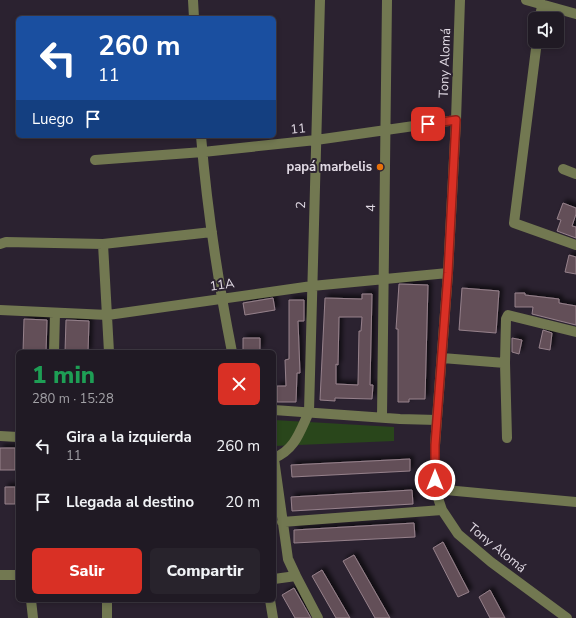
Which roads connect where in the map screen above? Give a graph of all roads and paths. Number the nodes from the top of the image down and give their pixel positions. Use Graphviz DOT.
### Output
graph roads {
  1 [pos="193,0"];
  2 [pos="320,0"];
  3 [pos="387,0"];
  4 [pos="460,0"];
  5 [pos="526,0"];
  6 [pos="542,4"];
  7 [pos="541,12"];
  8 [pos="576,14"];
  9 [pos="194,16"];
  10 [pos="536,48"];
  11 [pos="456,120"];
  12 [pos="385,131"];
  13 [pos="201,138"];
  14 [pos="316,140"];
  15 [pos="203,152"];
  16 [pos="95,160"];
  17 [pos="563,169"];
  18 [pos="576,174"];
  19 [pos="212,232"];
  20 [pos="0,244"];
  21 [pos="103,244"];
  22 [pos="576,245"];
  23 [pos="448,273"];
  24 [pos="383,278"];
  25 [pos="312,286"];
  26 [pos="221,298"];
  27 [pos="0,310"];
  28 [pos="55,312"];
  29 [pos="108,315"];
  30 [pos="576,332"];
  31 [pos="54,350"];
  32 [pos="109,350"];
  33 [pos="232,350"];
  34 [pos="442,358"];
  35 [pos="505,362"];
  36 [pos="276,410"];
  37 [pos="309,412"];
  38 [pos="382,417"];
  39 [pos="437,420"];
  40 [pos="0,436"];
  41 [pos="16,437"];
  42 [pos="506,438"];
  43 [pos="276,457"];
  44 [pos="276,474"];
  45 [pos="436,489"];
  46 [pos="576,502"];
  47 [pos="442,510"];
  48 [pos="282,522"];
  49 [pos="0,575"];
  50 [pos="16,575"];
  51 [pos="296,576"];
  52 [pos="276,578"];
  53 [pos="31,602"];
  54 [pos="107,602"];
  55 [pos="270,602"];
  56 [pos="33,618"];
  57 [pos="107,618"];
  58 [pos="273,618"];
  59 [pos="318,618"];
  60 [pos="567,618"];
  1 -- 9 [label="street"];
  2 -- 14 [label="street, 2"];
  3 -- 12 [label="street, 4"];
  4 -- 11 [label="street, Tony Alomá"];
  5 -- 6 [label="street"];
  6 -- 7 [label="street"];
  6 -- 8 [label="street"];
  10 -- 22 [label="street"];
  11 -- 12 [label="street, 11"];
  11 -- 23 [label="street, Tony Alomá"];
  12 -- 14 [label="street, 11"];
  12 -- 24 [label="street, 4"];
  13 -- 15 [label="street"];
  14 -- 15 [label="street, 11"];
  14 -- 25 [label="street, 2"];
  15 -- 16 [label="street, 11"];
  15 -- 19 [label="street"];
  17 -- 18 [label="street"];
  19 -- 21 [label="street"];
  19 -- 26 [label="street"];
  20 -- 21 [label="street"];
  21 -- 29 [label="street"];
  23 -- 24 [label="street, 11A"];
  23 -- 34 [label="street, Tony Alomá"];
  24 -- 25 [label="street, 11A"];
  24 -- 38 [label="street, 4"];
  25 -- 26 [label="street, 11A"];
  25 -- 37 [label="street, 2"];
  26 -- 29 [label="street, 11A"];
  26 -- 33 [label="street"];
  27 -- 28 [label="street, 11A"];
  28 -- 29 [label="street, 11A"];
  28 -- 31 [label="street"];
  29 -- 32 [label="street"];
  30 -- 35 [label="street"];
  34 -- 35 [label="street"];
  34 -- 39 [label="street, Tony Alomá"];
  35 -- 42 [label="street"];
  36 -- 37 [label="street"];
  37 -- 38 [label="street"];
  37 -- 43 [label="street"];
  38 -- 39 [label="street"];
  39 -- 45 [label="street, Tony Alomá"];
  40 -- 41 [label="street"];
  44 -- 48 [label="street"];
  45 -- 46 [label="street"];
  45 -- 47 [label="street, Tony Alomá"];
  47 -- 48 [label="street"];
  47 -- 60 [label="street, Tony Alomá"];
  48 -- 51 [label="street"];
  49 -- 50 [label="street"];
  51 -- 52 [label="street"];
  51 -- 59 [label="street"];
  53 -- 56 [label="street"];
  54 -- 57 [label="street"];
  55 -- 58 [label="street"];
}
